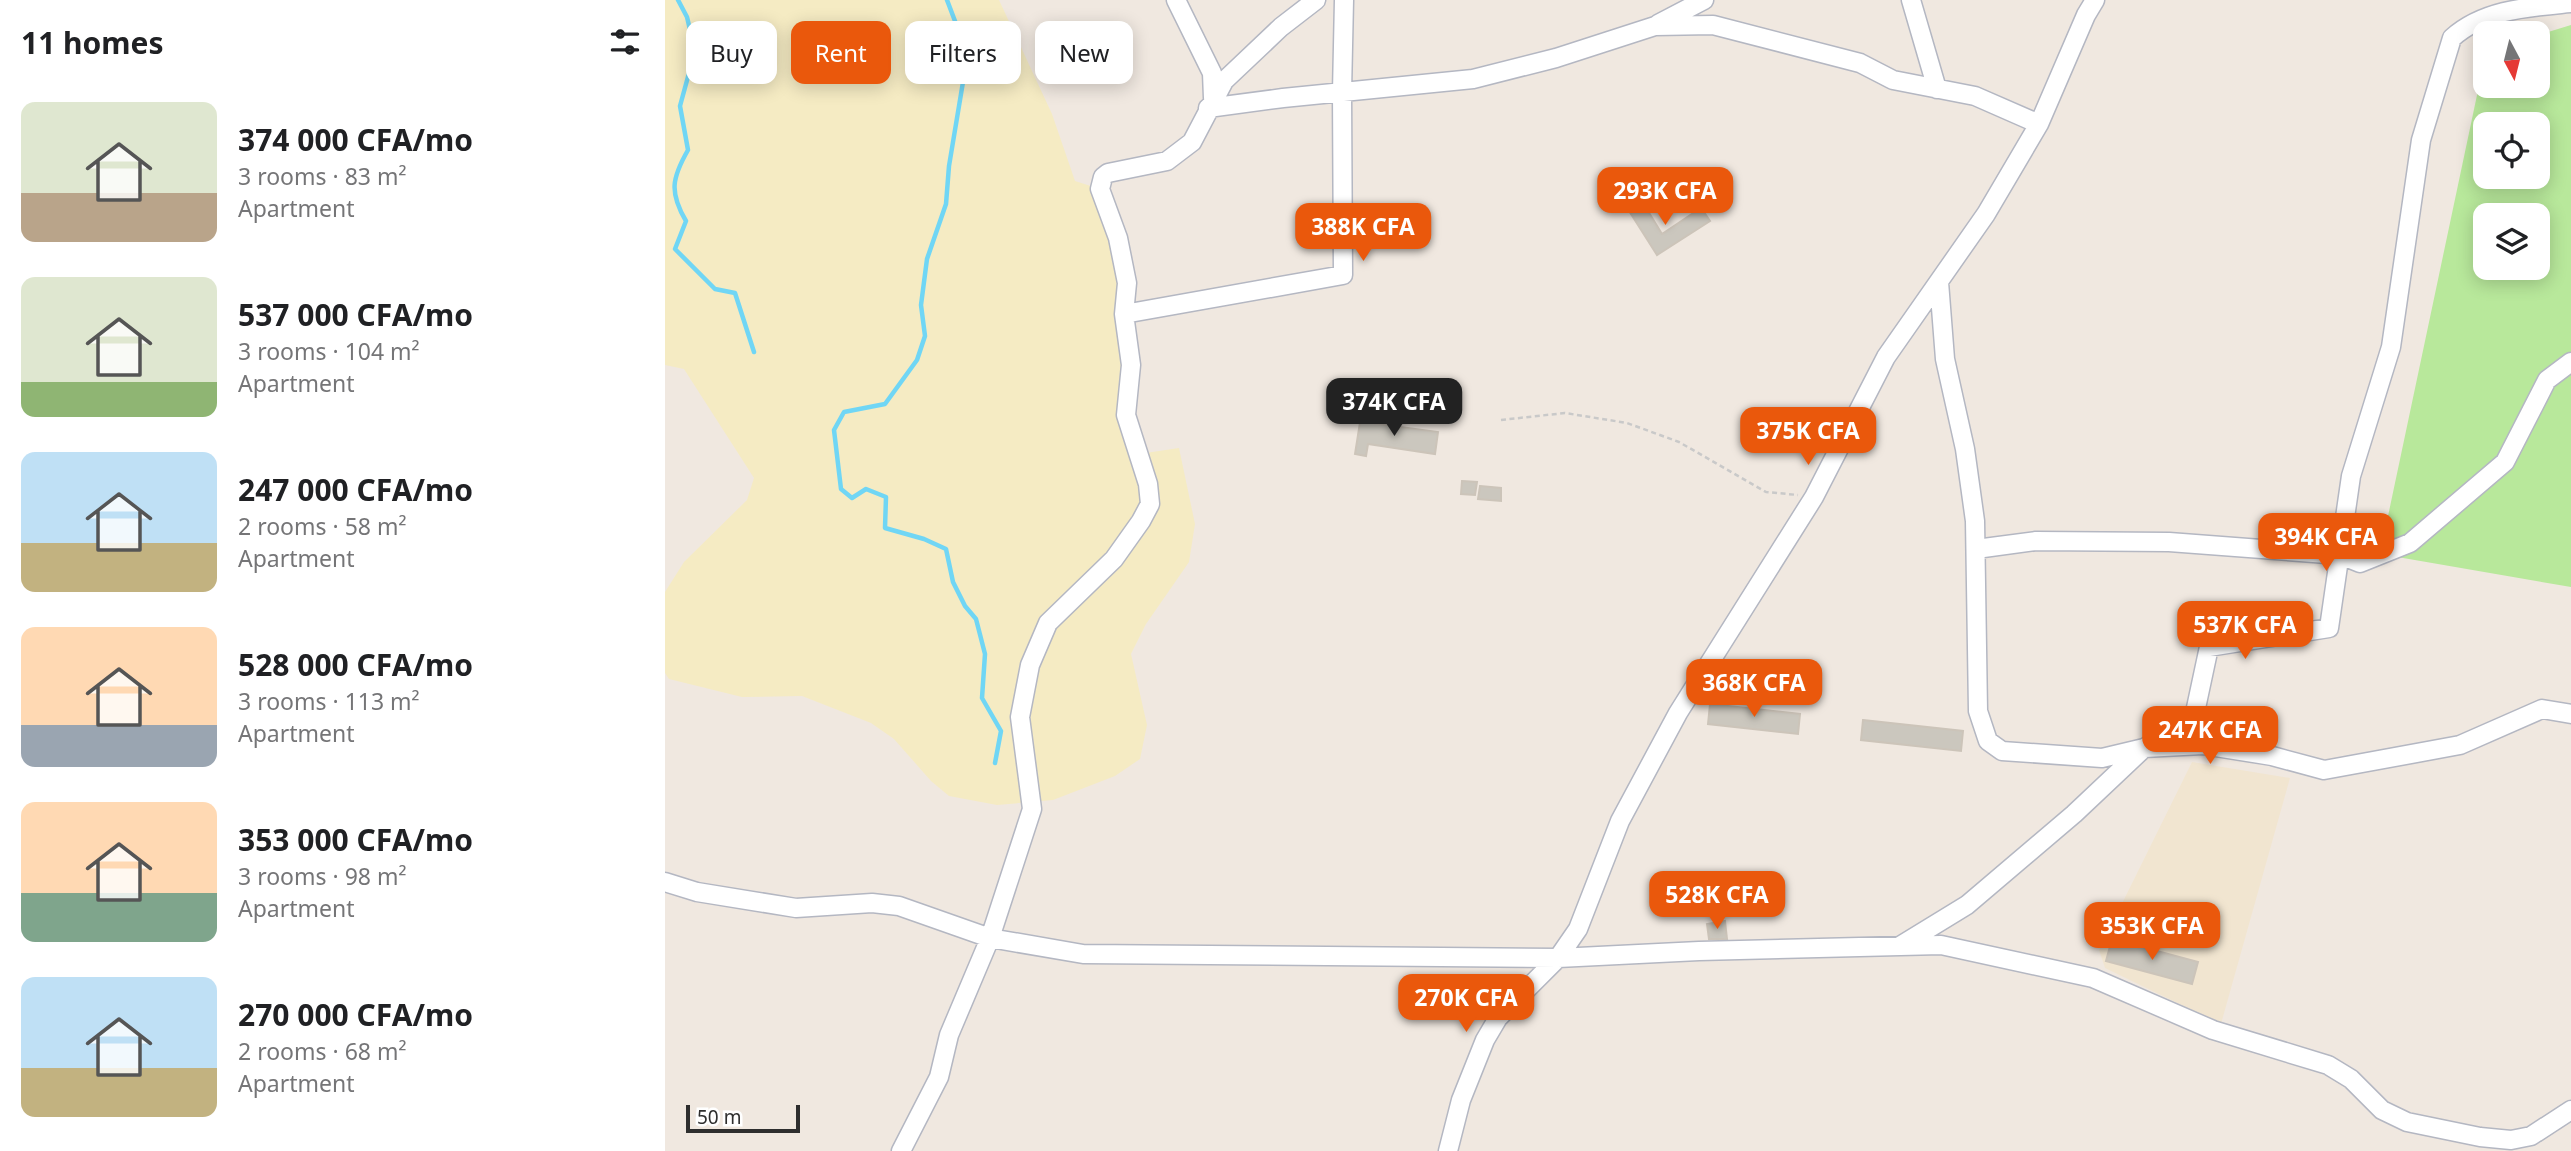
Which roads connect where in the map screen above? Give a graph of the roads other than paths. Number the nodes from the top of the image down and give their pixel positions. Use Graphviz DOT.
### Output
graph roads {
  1 [pos="1176,0"];
  2 [pos="1316,0"];
  3 [pos="1344,0"];
  4 [pos="1704,0"];
  5 [pos="1911,0"];
  6 [pos="2095,0"];
  7 [pos="2571,3"];
  8 [pos="1655,26"];
  9 [pos="1937,89"];
  10 [pos="1342,92"];
  11 [pos="1210,103"];
  12 [pos="2039,124"];
  13 [pos="1940,282"];
  14 [pos="1124,314"];
  15 [pos="2571,362"];
  16 [pos="1976,548"];
  17 [pos="2340,555"];
  18 [pos="2571,714"];
  19 [pos="2144,748"];
  20 [pos="665,882"];
  21 [pos="990,938"];
  22 [pos="1900,946"];
  23 [pos="1558,958"];
  24 [pos="2571,1110"];
  25 [pos="901,1151"];
  26 [pos="1448,1151"];
  1 -- 11 [label="street"];
  2 -- 11 [label="street"];
  3 -- 10 [label="street"];
  4 -- 8 [label="street"];
  5 -- 9 [label="street"];
  6 -- 12 [label="street"];
  7 -- 17 [label="street"];
  8 -- 9 [label="street"];
  8 -- 10 [label="street"];
  9 -- 12 [label="street"];
  10 -- 11 [label="street"];
  10 -- 14 [label="street"];
  11 -- 14 [label="street"];
  12 -- 13 [label="street"];
  13 -- 16 [label="street"];
  13 -- 23 [label="street"];
  14 -- 21 [label="street"];
  15 -- 17 [label="street"];
  16 -- 17 [label="street"];
  16 -- 19 [label="street"];
  17 -- 19 [label="street"];
  18 -- 19 [label="street"];
  19 -- 22 [label="street"];
  20 -- 21 [label="street"];
  21 -- 23 [label="street"];
  21 -- 25 [label="street"];
  22 -- 23 [label="street"];
  22 -- 24 [label="street"];
  23 -- 26 [label="street"];
}
